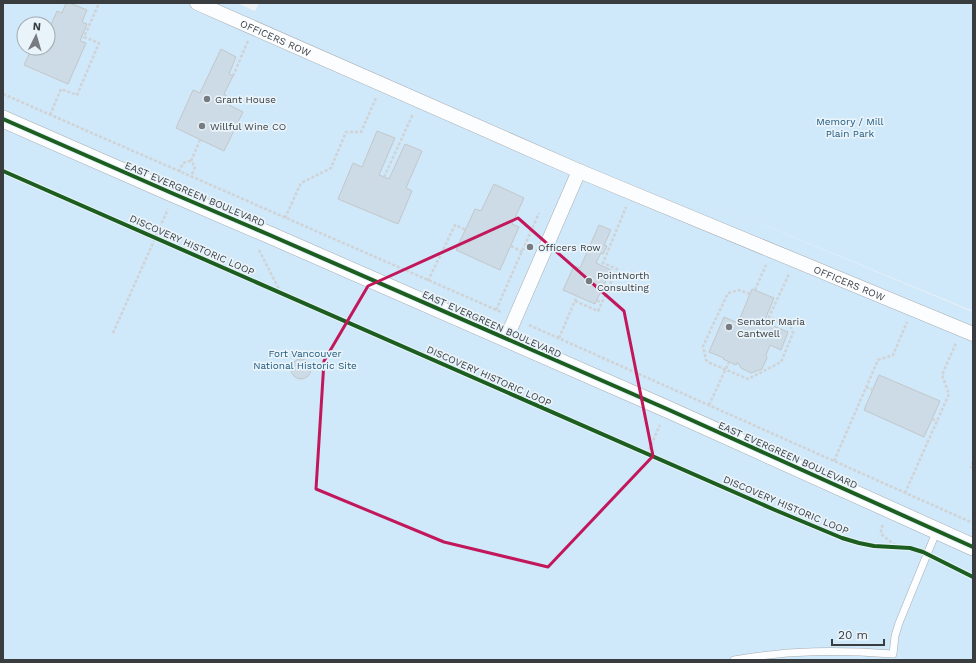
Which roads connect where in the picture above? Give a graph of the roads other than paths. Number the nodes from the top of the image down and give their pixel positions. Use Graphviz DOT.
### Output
graph roads {
  1 [pos="197,3"];
  2 [pos="3,118"];
  3 [pos="579,171"];
  4 [pos="968,332"];
  5 [pos="506,339"];
  6 [pos="937,530"];
  7 [pos="973,546"];
  8 [pos="734,660"];
  1 -- 3 [label="street, OFFICERS ROW"];
  2 -- 5 [label="street, EAST EVERGREEN BOULEVARD"];
  3 -- 4 [label="street, OFFICERS ROW"];
  3 -- 5 [label="street"];
  5 -- 6 [label="street, EAST EVERGREEN BOULEVARD"];
  6 -- 7 [label="street, EAST EVERGREEN BOULEVARD"];
  6 -- 8 [label="lane"];
}
